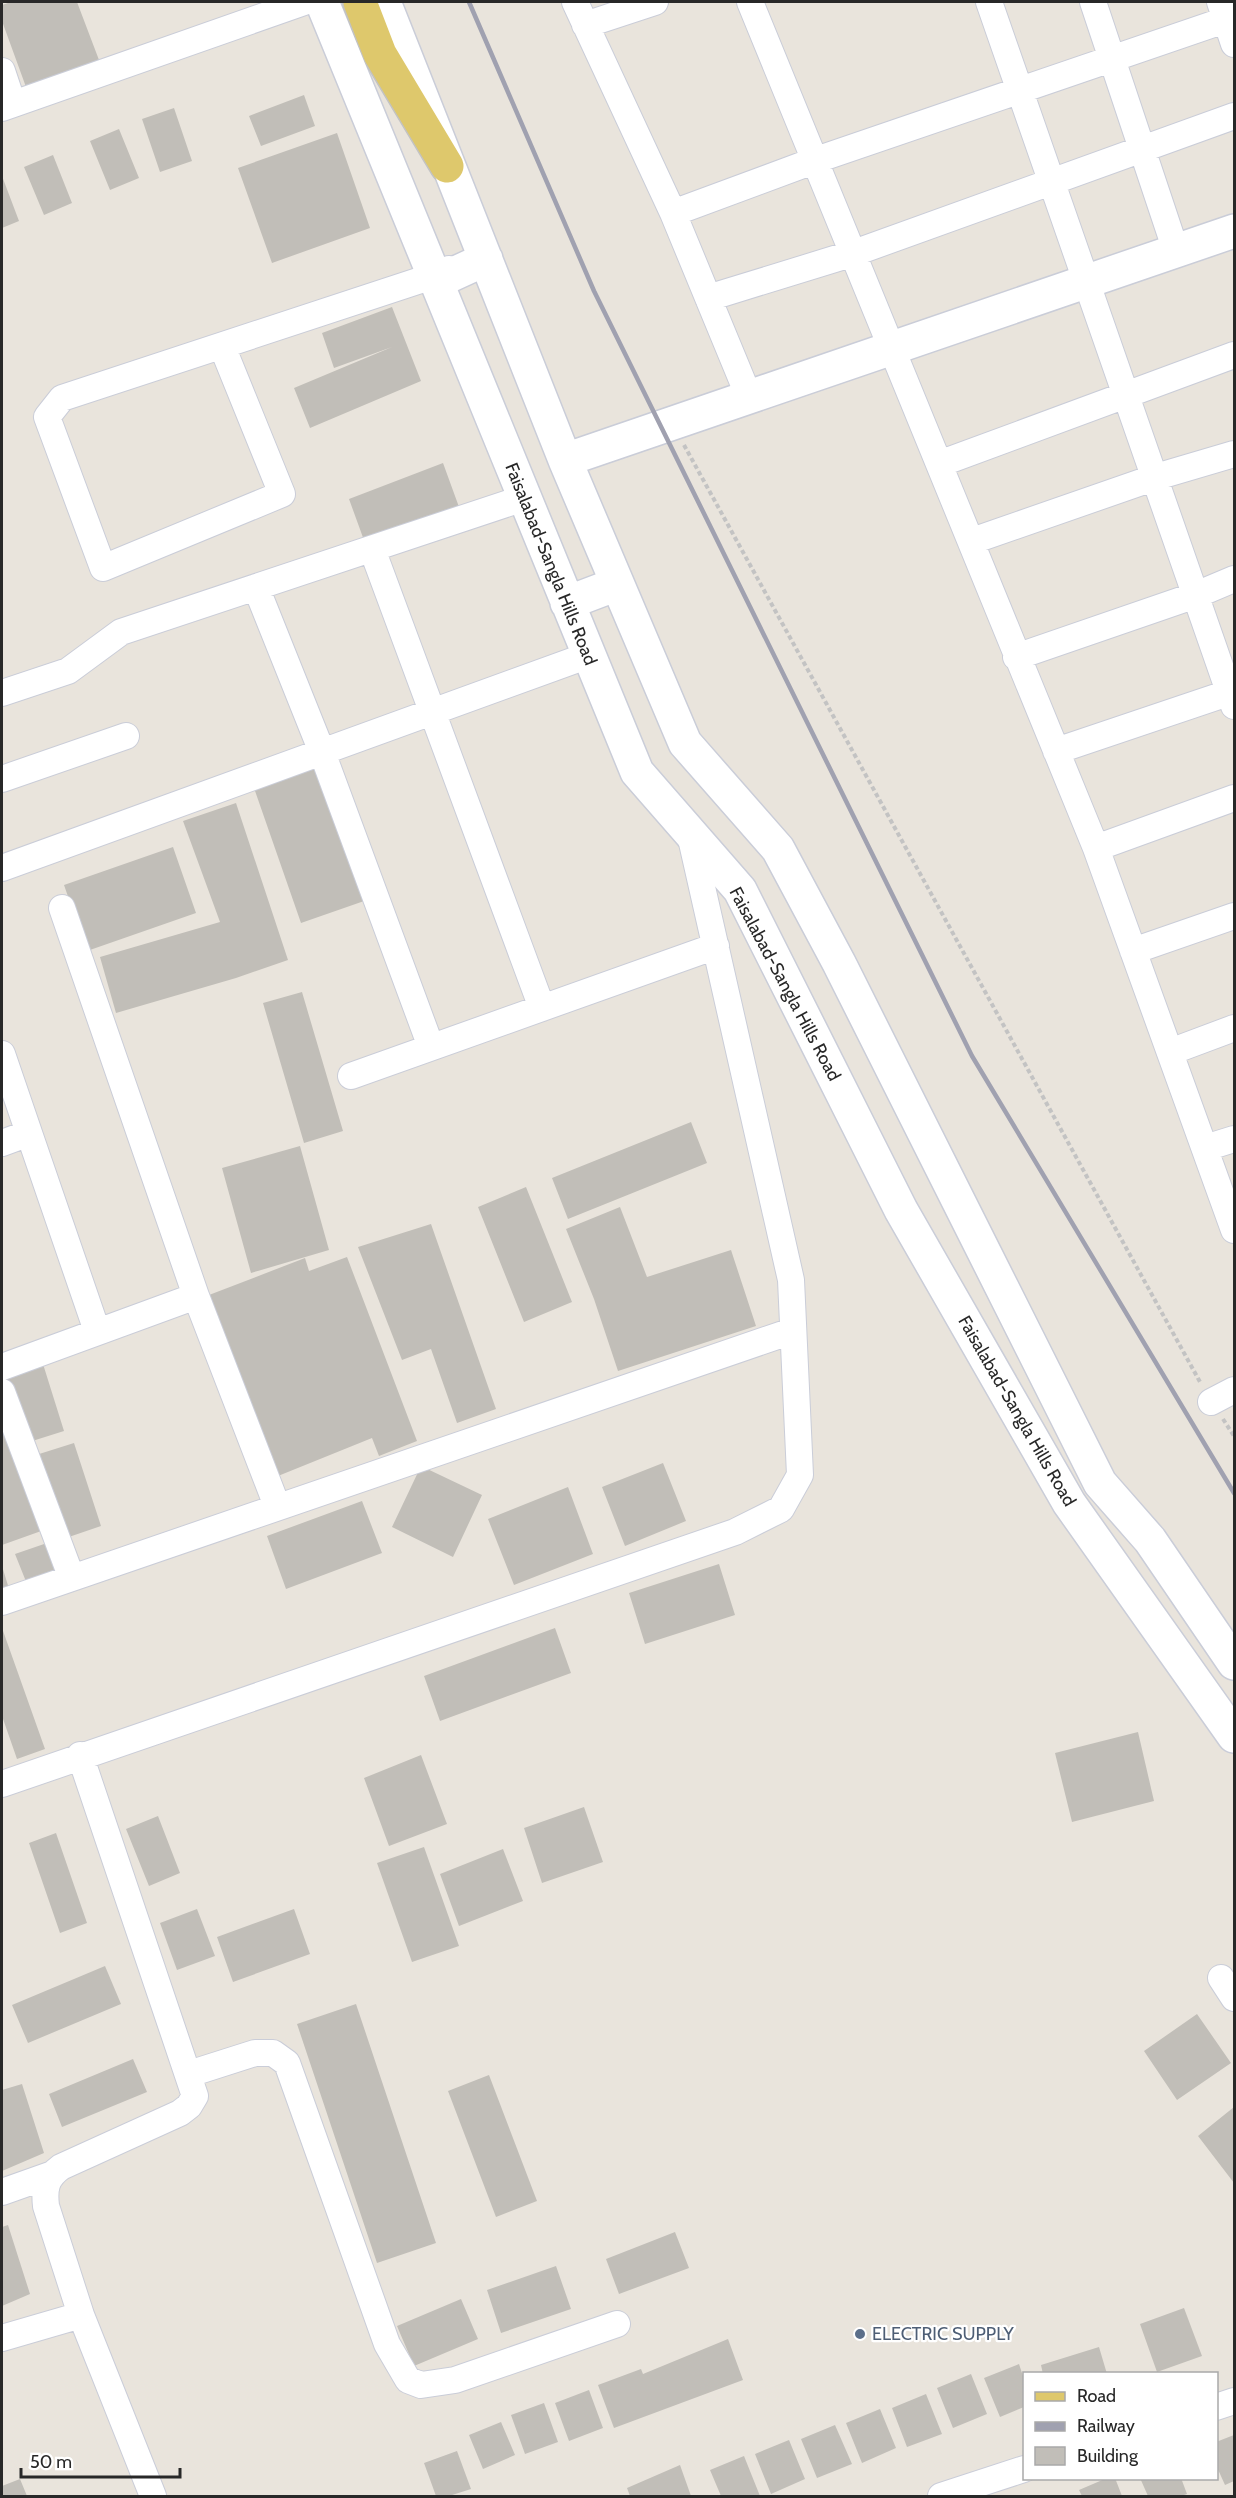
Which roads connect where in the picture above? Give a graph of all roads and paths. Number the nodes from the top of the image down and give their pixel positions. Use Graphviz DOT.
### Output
graph roads {
  1 [pos="304,2"];
  2 [pos="322,2"];
  3 [pos="360,2"];
  4 [pos="384,2"];
  5 [pos="575,2"];
  6 [pos="655,2"];
  7 [pos="750,2"];
  8 [pos="989,2"];
  9 [pos="1093,2"];
  10 [pos="1227,13"];
  11 [pos="585,25"];
  12 [pos="1234,44"];
  13 [pos="1112,59"];
  14 [pos="2,72"];
  15 [pos="1020,90"];
  16 [pos="7,106"];
  17 [pos="1234,116"];
  18 [pos="1142,150"];
  19 [pos="816,160"];
  20 [pos="447,166"];
  21 [pos="1052,182"];
  22 [pos="673,213"];
  23 [pos="1234,231"];
  24 [pos="1176,251"];
  25 [pos="854,253"];
  26 [pos="484,255"];
  27 [pos="434,279"];
  28 [pos="1087,281"];
  29 [pos="708,298"];
  30 [pos="222,346"];
  31 [pos="893,347"];
  32 [pos="1234,355"];
  33 [pos="1126,395"];
  34 [pos="749,397"];
  35 [pos="672,424"];
  36 [pos="1234,454"];
  37 [pos="565,460"];
  38 [pos="939,464"];
  39 [pos="1156,477"];
  40 [pos="524,498"];
  41 [pos="972,541"];
  42 [pos="372,549"];
  43 [pos="1234,579"];
  44 [pos="617,584"];
  45 [pos="256,587"];
  46 [pos="1196,595"];
  47 [pos="567,603"];
  48 [pos="589,655"];
  49 [pos="1016,657"];
  50 [pos="2,693"];
  51 [pos="1233,696"];
  52 [pos="433,712"];
  53 [pos="126,736"];
  54 [pos="1056,751"];
  55 [pos="322,752"];
  56 [pos="2,778"];
  57 [pos="1234,798"];
  58 [pos="690,833"];
  59 [pos="1096,848"];
  60 [pos="2,868"];
  61 [pos="62,908"];
  62 [pos="1234,916"];
  63 [pos="716,946"];
  64 [pos="1133,951"];
  65 [pos="542,1008"];
  66 [pos="1234,1028"];
  67 [pos="431,1047"];
  68 [pos="1170,1052"];
  69 [pos="2,1054"];
  70 [pos="351,1076"];
  71 [pos="30,1133"];
  72 [pos="1234,1139"];
  73 [pos="2,1143"];
  74 [pos="1205,1148"];
  75 [pos="1234,1230"];
  76 [pos="196,1296"];
  77 [pos="792,1331"];
  78 [pos="97,1332"];
  79 [pos="2,1367"];
  80 [pos="1234,1390"];
  81 [pos="2,1392"];
  82 [pos="1211,1402"];
  83 [pos="278,1506"];
  84 [pos="71,1576"];
  85 [pos="2,1602"];
  86 [pos="1234,1663"];
  87 [pos="1234,1736"];
  88 [pos="80,1755"];
  89 [pos="2,1784"];
  90 [pos="189,2073"];
  91 [pos="50,2175"];
  92 [pos="2,2192"];
  93 [pos="81,2315"];
  94 [pos="617,2324"];
  95 [pos="2,2338"];
  96 [pos="1234,2401"];
  97 [pos="1218,2406"];
  98 [pos="1023,2469"];
  99 [pos="153,2496"];
  100 [pos="941,2496"];
  1 -- 16 [label="street"];
  2 -- 27 [label="main road, Faisalabad-Sangla Hills Road"];
  3 -- 20 [label="main road"];
  4 -- 20 [label="main road, Faisalabad-Sangla Hills Road"];
  5 -- 11 [label="street"];
  6 -- 11 [label="street"];
  7 -- 19 [label="street"];
  8 -- 15 [label="street"];
  9 -- 13 [label="street"];
  10 -- 12 [label="street"];
  10 -- 13 [label="street"];
  11 -- 22 [label="street"];
  13 -- 15 [label="street"];
  13 -- 18 [label="street"];
  14 -- 16 [label="street"];
  15 -- 19 [label="street"];
  15 -- 21 [label="street"];
  17 -- 18 [label="street"];
  18 -- 21 [label="street"];
  18 -- 24 [label="street"];
  19 -- 22 [label="street"];
  19 -- 25 [label="street"];
  20 -- 26 [label="main road, Faisalabad-Sangla Hills Road"];
  21 -- 25 [label="street"];
  21 -- 28 [label="street"];
  22 -- 29 [label="street"];
  23 -- 24 [label="main road"];
  24 -- 28 [label="main road"];
  25 -- 29 [label="street"];
  25 -- 31 [label="street"];
  26 -- 27 [label="main road"];
  26 -- 37 [label="main road, Faisalabad-Sangla Hills Road"];
  27 -- 30 [label="street"];
  27 -- 40 [label="main road, Faisalabad-Sangla Hills Road"];
  28 -- 31 [label="main road"];
  28 -- 33 [label="street"];
  29 -- 34 [label="street"];
  30 -- 30 [label="street"];
  31 -- 34 [label="main road"];
  31 -- 38 [label="street"];
  32 -- 33 [label="street"];
  33 -- 38 [label="street"];
  33 -- 39 [label="street"];
  34 -- 35 [label="main road"];
  35 -- 37 [label="main road"];
  35 -- 82 [label="path"];
  36 -- 39 [label="street"];
  37 -- 44 [label="main road, Faisalabad-Sangla Hills Road"];
  38 -- 41 [label="street"];
  39 -- 41 [label="street"];
  39 -- 46 [label="street"];
  40 -- 42 [label="street"];
  40 -- 47 [label="main road, Faisalabad-Sangla Hills Road"];
  41 -- 49 [label="street"];
  42 -- 45 [label="street"];
  42 -- 52 [label="street"];
  43 -- 46 [label="street"];
  44 -- 47 [label="main road"];
  44 -- 86 [label="main road, Faisalabad-Sangla Hills Road"];
  45 -- 50 [label="street"];
  45 -- 55 [label="street"];
  46 -- 49 [label="street"];
  46 -- 51 [label="street"];
  47 -- 48 [label="main road, Faisalabad-Sangla Hills Road"];
  48 -- 52 [label="street"];
  48 -- 58 [label="main road, Faisalabad-Sangla Hills Road"];
  49 -- 54 [label="street"];
  51 -- 54 [label="street"];
  52 -- 55 [label="street"];
  52 -- 65 [label="street"];
  53 -- 56 [label="street"];
  54 -- 59 [label="street"];
  55 -- 60 [label="street"];
  55 -- 67 [label="street"];
  57 -- 59 [label="street"];
  58 -- 63 [label="street"];
  58 -- 87 [label="main road, Faisalabad-Sangla Hills Road"];
  59 -- 64 [label="street"];
  61 -- 76 [label="street"];
  62 -- 64 [label="street"];
  63 -- 65 [label="street"];
  63 -- 77 [label="street"];
  64 -- 68 [label="street"];
  65 -- 67 [label="street"];
  66 -- 68 [label="street"];
  67 -- 70 [label="street"];
  68 -- 74 [label="street"];
  69 -- 71 [label="street"];
  71 -- 73 [label="street"];
  71 -- 78 [label="street"];
  72 -- 74 [label="street"];
  74 -- 75 [label="street"];
  76 -- 78 [label="street"];
  76 -- 83 [label="street"];
  77 -- 83 [label="street"];
  77 -- 88 [label="street"];
  78 -- 79 [label="street"];
  80 -- 82 [label="street"];
  81 -- 84 [label="street"];
  83 -- 84 [label="street"];
  84 -- 85 [label="street"];
  88 -- 89 [label="street"];
  88 -- 90 [label="street"];
  90 -- 91 [label="street"];
  90 -- 94 [label="street"];
  91 -- 92 [label="street"];
  91 -- 93 [label="street"];
  93 -- 95 [label="street"];
  93 -- 99 [label="street"];
  96 -- 97 [label="street"];
  98 -- 100 [label="street"];
}
